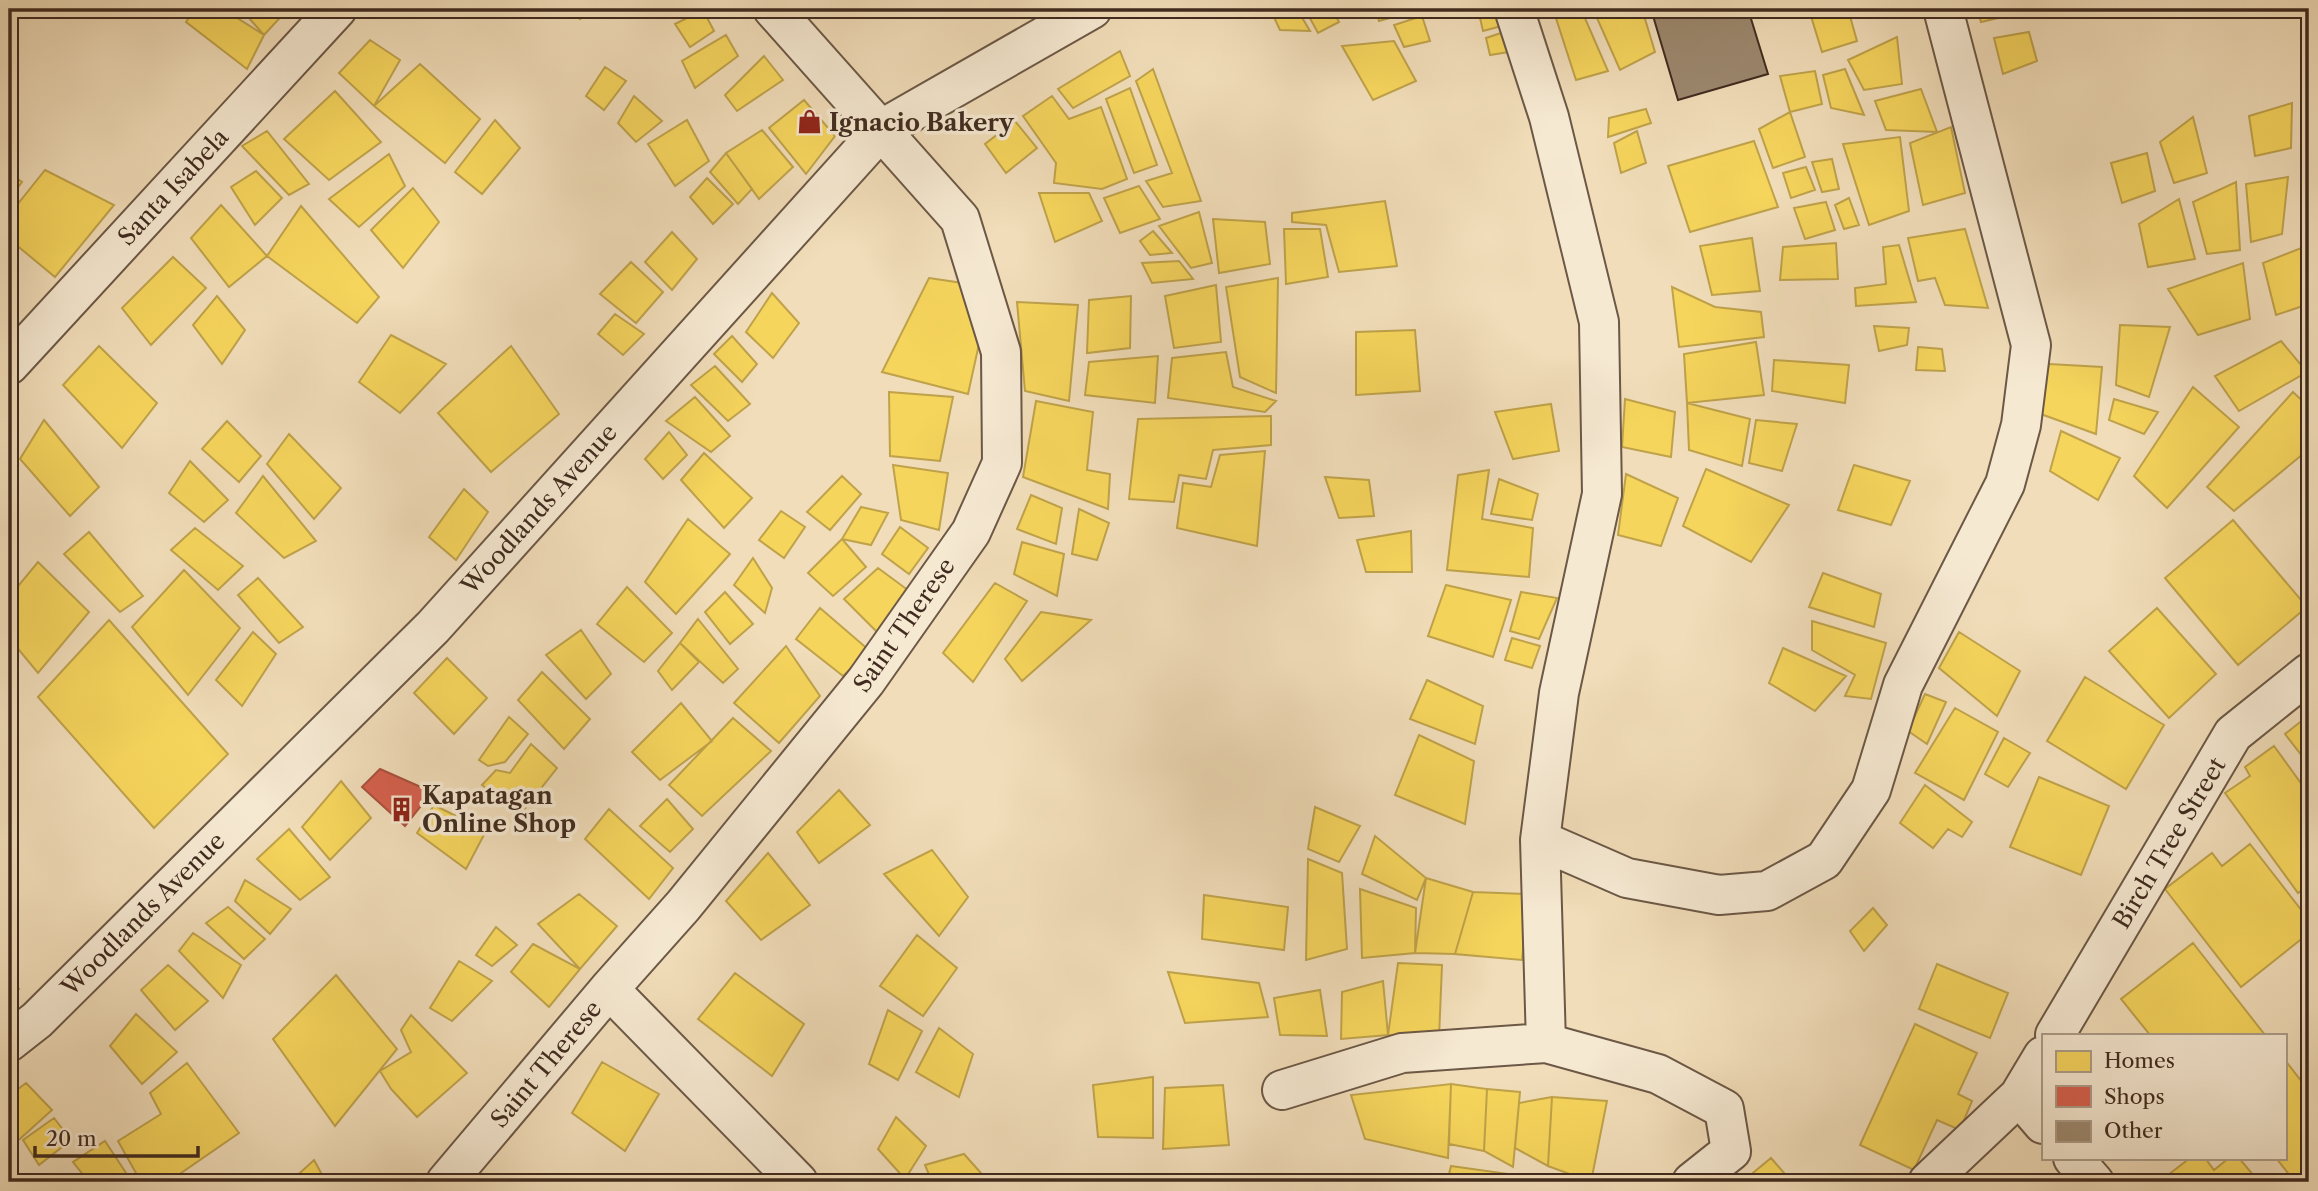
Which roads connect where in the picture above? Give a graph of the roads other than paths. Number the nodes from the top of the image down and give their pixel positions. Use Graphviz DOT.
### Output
graph roads {
  1 [pos="337,9"];
  2 [pos="773,9"];
  3 [pos="1092,9"];
  4 [pos="1514,9"];
  5 [pos="1943,9"];
  6 [pos="882,129"];
  7 [pos="9,365"];
  8 [pos="2309,673"];
  9 [pos="1540,839"];
  10 [pos="609,989"];
  11 [pos="2056,1034"];
  12 [pos="9,1042"];
  13 [pos="1546,1043"];
  14 [pos="2042,1060"];
  15 [pos="1282,1090"];
  16 [pos="2031,1110"];
  17 [pos="2075,1160"];
  18 [pos="446,1182"];
  19 [pos="798,1182"];
  20 [pos="1692,1182"];
  21 [pos="1928,1182"];
  22 [pos="2094,1182"];
  1 -- 7 [label="street, Santa Isabela"];
  2 -- 6 [label="street, Saint Therese"];
  3 -- 6 [label="street, Woodlands Avenue"];
  4 -- 9 [label="street"];
  5 -- 9 [label="street"];
  6 -- 10 [label="street, Saint Therese"];
  6 -- 12 [label="street, Woodlands Avenue"];
  8 -- 11 [label="street, Birch Tree Street"];
  9 -- 13 [label="street"];
  10 -- 18 [label="street, Saint Therese"];
  10 -- 19 [label="street"];
  13 -- 15 [label="street"];
  13 -- 20 [label="street"];
  14 -- 16 [label="street"];
  16 -- 21 [label="street"];
  17 -- 22 [label="street"];
}
